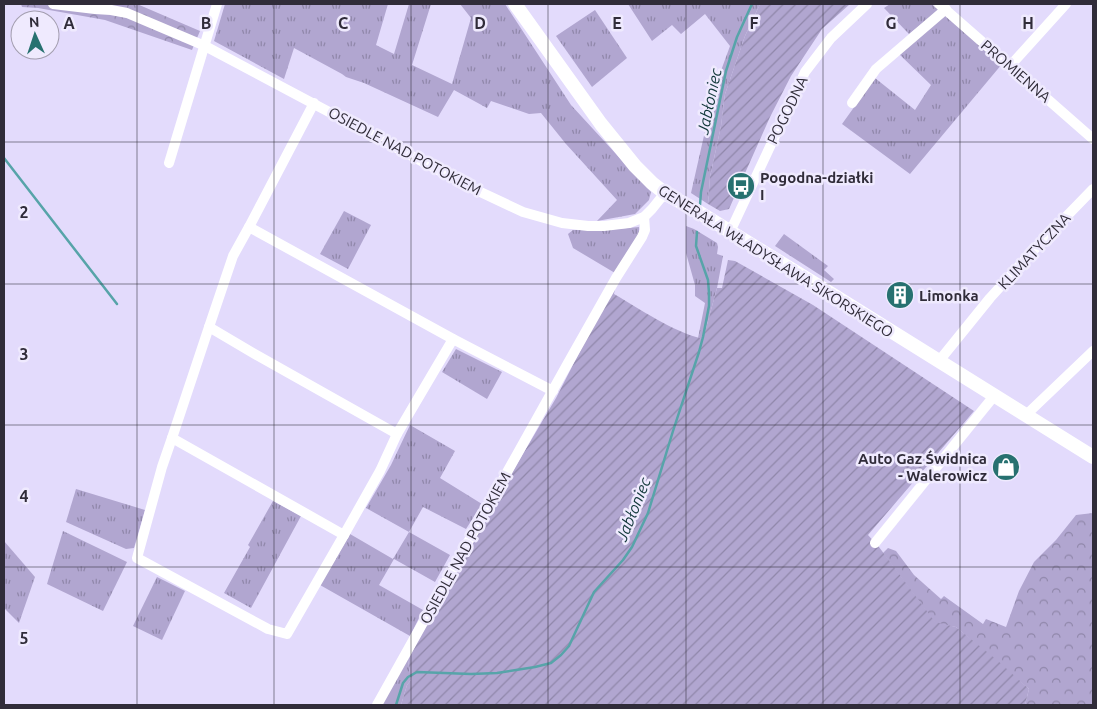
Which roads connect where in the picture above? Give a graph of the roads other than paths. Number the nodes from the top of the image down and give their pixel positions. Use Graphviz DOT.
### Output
graph roads {
  1 [pos="53,4"];
  2 [pos="217,4"];
  3 [pos="515,4"];
  4 [pos="867,4"];
  5 [pos="1066,4"];
  6 [pos="942,7"];
  7 [pos="205,46"];
  8 [pos="1010,66"];
  9 [pos="314,103"];
  10 [pos="852,103"];
  11 [pos="1093,139"];
  12 [pos="169,164"];
  13 [pos="1093,189"];
  14 [pos="666,194"];
  15 [pos="644,217"];
  16 [pos="249,227"];
  17 [pos="730,232"];
  18 [pos="208,326"];
  19 [pos="453,339"];
  20 [pos="1093,351"];
  21 [pos="939,361"];
  22 [pos="553,391"];
  23 [pos="994,396"];
  24 [pos="1028,413"];
  25 [pos="397,434"];
  26 [pos="172,438"];
  27 [pos="1093,457"];
  28 [pos="344,535"];
  29 [pos="875,543"];
  30 [pos="377,705"];
  1 -- 7 [label="street, OSIEDLE NAD POTOKIEM"];
  2 -- 7 [label="street"];
  3 -- 14 [label="street, GENERAŁA WŁADYSŁAWA SIKORSKIEGO"];
  4 -- 17 [label="street, POGODNA"];
  5 -- 8 [label="street"];
  6 -- 8 [label="street, PROMIENNA"];
  6 -- 10 [label="street"];
  7 -- 9 [label="street, OSIEDLE NAD POTOKIEM"];
  7 -- 12 [label="street"];
  8 -- 11 [label="street, PROMIENNA"];
  9 -- 15 [label="street, OSIEDLE NAD POTOKIEM"];
  9 -- 16 [label="street, OSIEDLE NAD POTOKIEM"];
  13 -- 21 [label="street, KLIMATYCZNA"];
  14 -- 15 [label="street"];
  14 -- 17 [label="street, GENERAŁA WŁADYSŁAWA SIKORSKIEGO"];
  15 -- 22 [label="street, OSIEDLE NAD POTOKIEM"];
  16 -- 18 [label="street, OSIEDLE NAD POTOKIEM"];
  16 -- 19 [label="street"];
  17 -- 21 [label="street, GENERAŁA WŁADYSŁAWA SIKORSKIEGO"];
  18 -- 25 [label="street"];
  18 -- 26 [label="street, OSIEDLE NAD POTOKIEM"];
  19 -- 22 [label="street"];
  19 -- 25 [label="street, OSIEDLE NAD POTOKIEM"];
  20 -- 24 [label="street"];
  21 -- 23 [label="street, GENERAŁA WŁADYSŁAWA SIKORSKIEGO"];
  22 -- 30 [label="street, OSIEDLE NAD POTOKIEM"];
  23 -- 24 [label="street, GENERAŁA WŁADYSŁAWA SIKORSKIEGO"];
  23 -- 29 [label="street"];
  24 -- 27 [label="street, GENERAŁA WŁADYSŁAWA SIKORSKIEGO"];
  25 -- 28 [label="street, OSIEDLE NAD POTOKIEM"];
  26 -- 28 [label="street"];
  26 -- 28 [label="street, OSIEDLE NAD POTOKIEM"];
}
